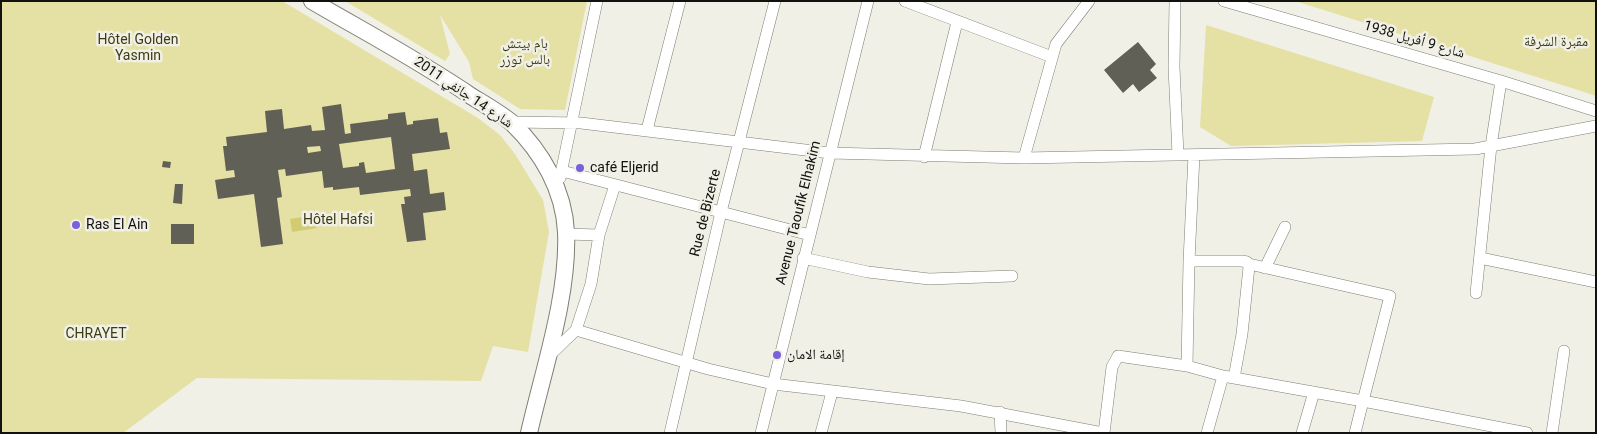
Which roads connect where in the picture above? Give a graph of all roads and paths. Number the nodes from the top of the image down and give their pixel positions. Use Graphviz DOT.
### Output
graph roads {
  1 [pos="312,1"];
  2 [pos="597,1"];
  3 [pos="680,1"];
  4 [pos="775,1"];
  5 [pos="868,1"];
  6 [pos="904,1"];
  7 [pos="1089,1"];
  8 [pos="1175,1"];
  9 [pos="1224,1"];
  10 [pos="958,22"];
  11 [pos="1052,57"];
  12 [pos="1501,81"];
  13 [pos="1596,111"];
  14 [pos="511,122"];
  15 [pos="573,124"];
  16 [pos="1596,126"];
  17 [pos="648,130"];
  18 [pos="740,143"];
  19 [pos="1491,146"];
  20 [pos="830,153"];
  21 [pos="1178,155"];
  22 [pos="1194,155"];
  23 [pos="924,157"];
  24 [pos="1024,158"];
  25 [pos="560,179"];
  26 [pos="615,186"];
  27 [pos="721,212"];
  28 [pos="1285,227"];
  29 [pos="566,234"];
  30 [pos="599,235"];
  31 [pos="810,235"];
  32 [pos="803,258"];
  33 [pos="1480,258"];
  34 [pos="1190,261"];
  35 [pos="1249,264"];
  36 [pos="1266,268"];
  37 [pos="1012,276"];
  38 [pos="1596,282"];
  39 [pos="1476,293"];
  40 [pos="576,330"];
  41 [pos="1564,351"];
  42 [pos="546,358"];
  43 [pos="686,363"];
  44 [pos="1187,366"];
  45 [pos="1229,377"];
  46 [pos="772,384"];
  47 [pos="832,392"];
  48 [pos="1314,392"];
  49 [pos="1363,401"];
  50 [pos="1000,412"];
  51 [pos="529,433"];
  52 [pos="670,433"];
  53 [pos="760,433"];
  54 [pos="821,433"];
  55 [pos="1001,433"];
  56 [pos="1103,433"];
  57 [pos="1207,433"];
  58 [pos="1302,433"];
  59 [pos="1355,433"];
  60 [pos="1527,433"];
  61 [pos="1552,433"];
  1 -- 14 [label="main road, شارع 14 جانفي 2011"];
  2 -- 15 [label="street"];
  3 -- 17 [label="street"];
  4 -- 18 [label="street, Rue de Bizerte"];
  5 -- 20 [label="street, Avenue Taoufik Elhakim"];
  6 -- 10 [label="street"];
  7 -- 11 [label="street"];
  8 -- 21 [label="street"];
  9 -- 12 [label="street, شارع 9 أفريل 1938"];
  10 -- 11 [label="street"];
  10 -- 23 [label="street"];
  11 -- 24 [label="street"];
  12 -- 13 [label="street, شارع 9 أفريل 1938"];
  12 -- 19 [label="street"];
  14 -- 15 [label="street"];
  14 -- 25 [label="main road, شارع 14 جانفي 2011"];
  15 -- 17 [label="street"];
  15 -- 25 [label="street"];
  16 -- 19 [label="street"];
  17 -- 18 [label="street"];
  18 -- 20 [label="street"];
  18 -- 27 [label="street, Rue de Bizerte"];
  19 -- 22 [label="street"];
  19 -- 33 [label="street"];
  20 -- 23 [label="street"];
  20 -- 31 [label="street, Avenue Taoufik Elhakim"];
  21 -- 22 [label="street"];
  21 -- 24 [label="street"];
  22 -- 34 [label="street"];
  23 -- 24 [label="street"];
  25 -- 26 [label="street"];
  25 -- 29 [label="main road, شارع 14 جانفي 2011"];
  26 -- 27 [label="street"];
  26 -- 30 [label="street"];
  27 -- 31 [label="street"];
  27 -- 43 [label="street, Rue de Bizerte"];
  28 -- 36 [label="street"];
  29 -- 30 [label="street"];
  29 -- 42 [label="main road, شارع 14 جانفي 2011"];
  30 -- 40 [label="street"];
  31 -- 32 [label="street, Avenue Taoufik Elhakim"];
  32 -- 37 [label="street"];
  32 -- 46 [label="street, Avenue Taoufik Elhakim"];
  33 -- 38 [label="street"];
  33 -- 39 [label="street"];
  34 -- 35 [label="street"];
  34 -- 44 [label="street"];
  35 -- 36 [label="street"];
  35 -- 45 [label="street"];
  36 -- 49 [label="street"];
  40 -- 42 [label="street"];
  40 -- 43 [label="street"];
  41 -- 61 [label="street"];
  42 -- 51 [label="main road, شارع 14 جانفي 2011"];
  43 -- 46 [label="street"];
  43 -- 52 [label="street, Rue de Bizerte"];
  44 -- 45 [label="street"];
  44 -- 56 [label="street"];
  45 -- 48 [label="street"];
  45 -- 57 [label="street"];
  46 -- 47 [label="street"];
  46 -- 53 [label="street, Avenue Taoufik Elhakim"];
  47 -- 50 [label="street"];
  47 -- 54 [label="street"];
  48 -- 49 [label="street"];
  48 -- 58 [label="street"];
  49 -- 59 [label="street"];
  49 -- 60 [label="street"];
  50 -- 55 [label="street"];
  50 -- 56 [label="street"];
}
